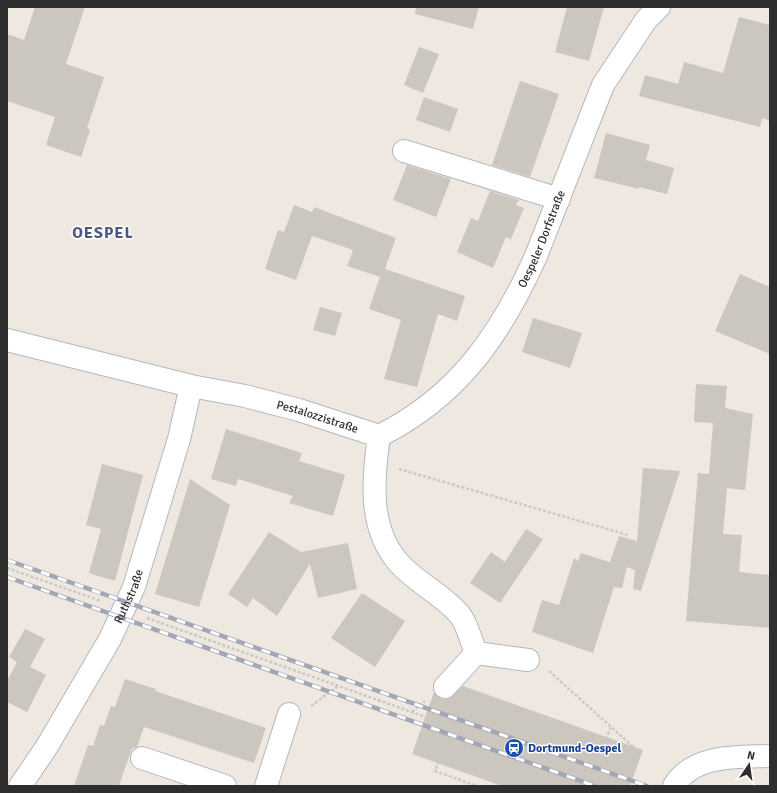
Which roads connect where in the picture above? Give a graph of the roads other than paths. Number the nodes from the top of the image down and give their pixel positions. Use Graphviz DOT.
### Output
graph roads {
  1 [pos="659,7"];
  2 [pos="404,151"];
  3 [pos="559,199"];
  4 [pos="7,340"];
  5 [pos="191,386"];
  6 [pos="379,436"];
  7 [pos="476,653"];
  8 [pos="528,660"];
  9 [pos="446,687"];
  10 [pos="289,714"];
  11 [pos="770,756"];
  12 [pos="142,758"];
  13 [pos="20,786"];
  14 [pos="225,786"];
  15 [pos="266,786"];
  16 [pos="674,786"];
  1 -- 3 [label="street, Oespeler Dorfstraße"];
  2 -- 3 [label="street"];
  3 -- 6 [label="street, Oespeler Dorfstraße"];
  4 -- 5 [label="street, Pestalozzistraße"];
  5 -- 6 [label="street, Pestalozzistraße"];
  5 -- 13 [label="street, Ruthstraße"];
  6 -- 7 [label="street"];
  7 -- 8 [label="street"];
  7 -- 9 [label="street"];
  10 -- 15 [label="street"];
  11 -- 16 [label="street"];
  12 -- 14 [label="street"];
}
